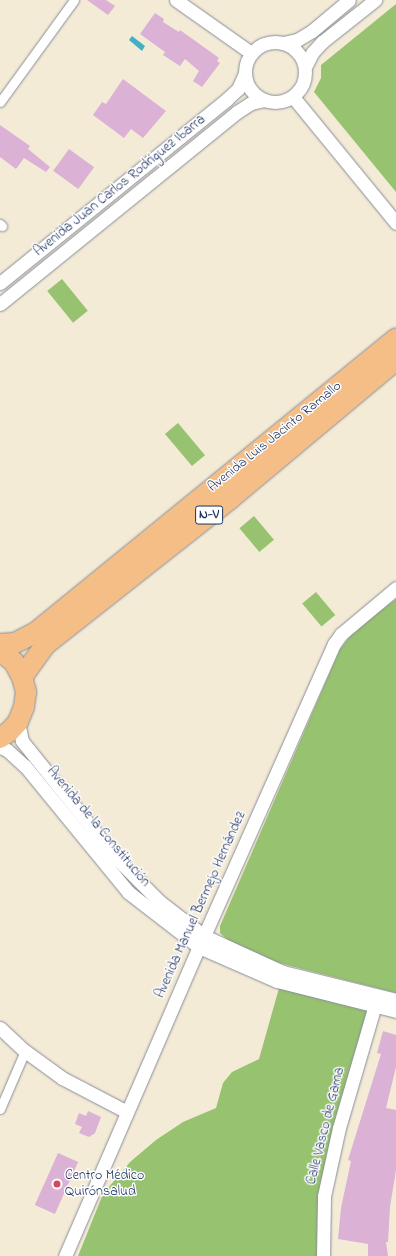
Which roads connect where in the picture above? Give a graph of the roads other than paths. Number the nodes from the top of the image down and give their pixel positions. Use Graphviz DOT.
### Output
graph roads {
  1 [pos="74,0"];
  2 [pos="176,0"];
  3 [pos="349,0"];
  4 [pos="374,0"];
  5 [pos="284,43"];
  6 [pos="251,53"];
  7 [pos="305,66"];
  8 [pos="245,73"];
  9 [pos="293,97"];
  10 [pos="264,100"];
  11 [pos="0,102"];
  12 [pos="396,223"];
  13 [pos="0,283"];
  14 [pos="0,304"];
  15 [pos="396,339"];
  16 [pos="396,360"];
  17 [pos="396,588"];
  18 [pos="0,644"];
  19 [pos="0,651"];
  20 [pos="22,677"];
  21 [pos="18,722"];
  22 [pos="0,738"];
  23 [pos="0,746"];
  24 [pos="202,942"];
  25 [pos="396,1000"];
  26 [pos="375,1005"];
  27 [pos="396,1011"];
  28 [pos="0,1028"];
  29 [pos="25,1051"];
  30 [pos="0,1109"];
  31 [pos="127,1112"];
  32 [pos="65,1256"];
  33 [pos="323,1256"];
  1 -- 11 [label="street"];
  2 -- 6 [label="street"];
  3 -- 5 [label="street"];
  4 -- 7 [label="street"];
  5 -- 6 [label="street"];
  5 -- 7 [label="street"];
  6 -- 8 [label="street"];
  7 -- 9 [label="street"];
  8 -- 10 [label="street"];
  8 -- 13 [label="street, Avenida Juan Carlos Rodríguez Ibarra"];
  9 -- 10 [label="street"];
  9 -- 12 [label="street"];
  10 -- 14 [label="street, Avenida Juan Carlos Rodríguez Ibarra"];
  15 -- 18 [label="main road, Avenida Luis Jacinto Ramallo"];
  16 -- 20 [label="main road, Avenida Luis Jacinto Ramallo / N-V"];
  17 -- 24 [label="street, Avenida Manuel Bermejo Hernández"];
  19 -- 20 [label="main road"];
  20 -- 21 [label="main road"];
  21 -- 22 [label="main road"];
  21 -- 24 [label="street, Avenida de la Constitución"];
  23 -- 24 [label="street, Avenida de la Constitución"];
  24 -- 25 [label="street, Avenida de la Constitución"];
  24 -- 26 [label="street, Avenida de la Constitución"];
  24 -- 31 [label="street, Avenida Manuel Bermejo Hernández"];
  26 -- 27 [label="street, Avenida de la Constitución"];
  26 -- 33 [label="street, Calle Vasco de Gama"];
  28 -- 29 [label="street"];
  29 -- 30 [label="street"];
  29 -- 31 [label="street"];
  31 -- 32 [label="street, Avenida Manuel Bermejo Hernández"];
}
